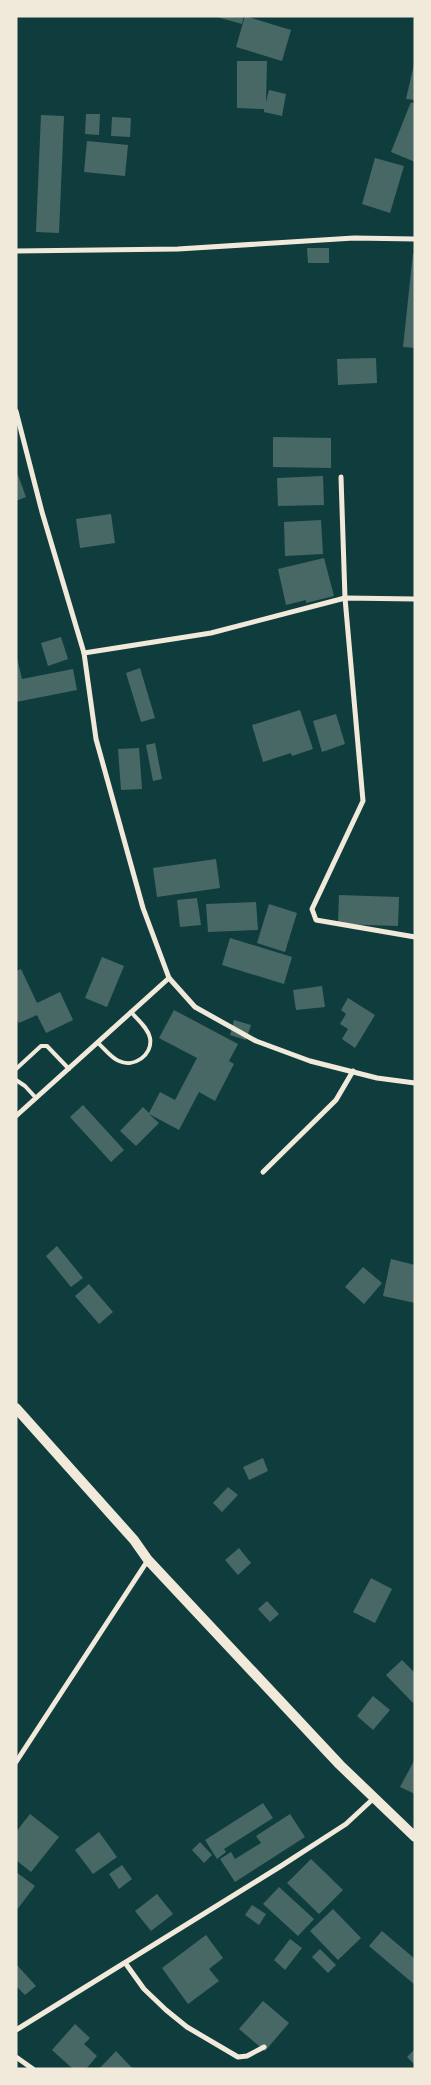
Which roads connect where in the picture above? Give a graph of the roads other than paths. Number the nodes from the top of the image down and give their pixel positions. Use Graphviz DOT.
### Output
graph roads {
  1 [pos="415,239"];
  2 [pos="16,251"];
  3 [pos="16,411"];
  4 [pos="341,477"];
  5 [pos="344,598"];
  6 [pos="415,599"];
  7 [pos="84,653"];
  8 [pos="415,937"];
  9 [pos="169,978"];
  10 [pos="131,1012"];
  11 [pos="98,1043"];
  12 [pos="16,1069"];
  13 [pos="69,1069"];
  14 [pos="353,1071"];
  15 [pos="16,1080"];
  16 [pos="415,1083"];
  17 [pos="36,1098"];
  18 [pos="16,1116"];
  19 [pos="262,1172"];
  20 [pos="16,1408"];
  21 [pos="148,1560"];
  22 [pos="16,1762"];
  23 [pos="374,1798"];
  24 [pos="415,1837"];
  25 [pos="126,1964"];
  26 [pos="16,2030"];
  27 [pos="264,2047"];
  28 [pos="16,2057"];
  29 [pos="33,2069"];
  1 -- 2 [label="street"];
  3 -- 7 [label="street"];
  4 -- 5 [label="street"];
  5 -- 6 [label="street"];
  5 -- 7 [label="street"];
  5 -- 8 [label="street"];
  7 -- 9 [label="street"];
  9 -- 10 [label="street"];
  9 -- 14 [label="street"];
  10 -- 11 [label="street"];
  10 -- 11 [label="lane"];
  11 -- 13 [label="street"];
  12 -- 13 [label="lane"];
  13 -- 17 [label="street"];
  14 -- 16 [label="street"];
  14 -- 19 [label="street"];
  15 -- 17 [label="lane"];
  17 -- 18 [label="street"];
  20 -- 21 [label="main road"];
  21 -- 22 [label="street"];
  21 -- 23 [label="main road"];
  23 -- 24 [label="main road"];
  23 -- 25 [label="street"];
  25 -- 26 [label="street"];
  25 -- 27 [label="street"];
  28 -- 29 [label="street"];
}
